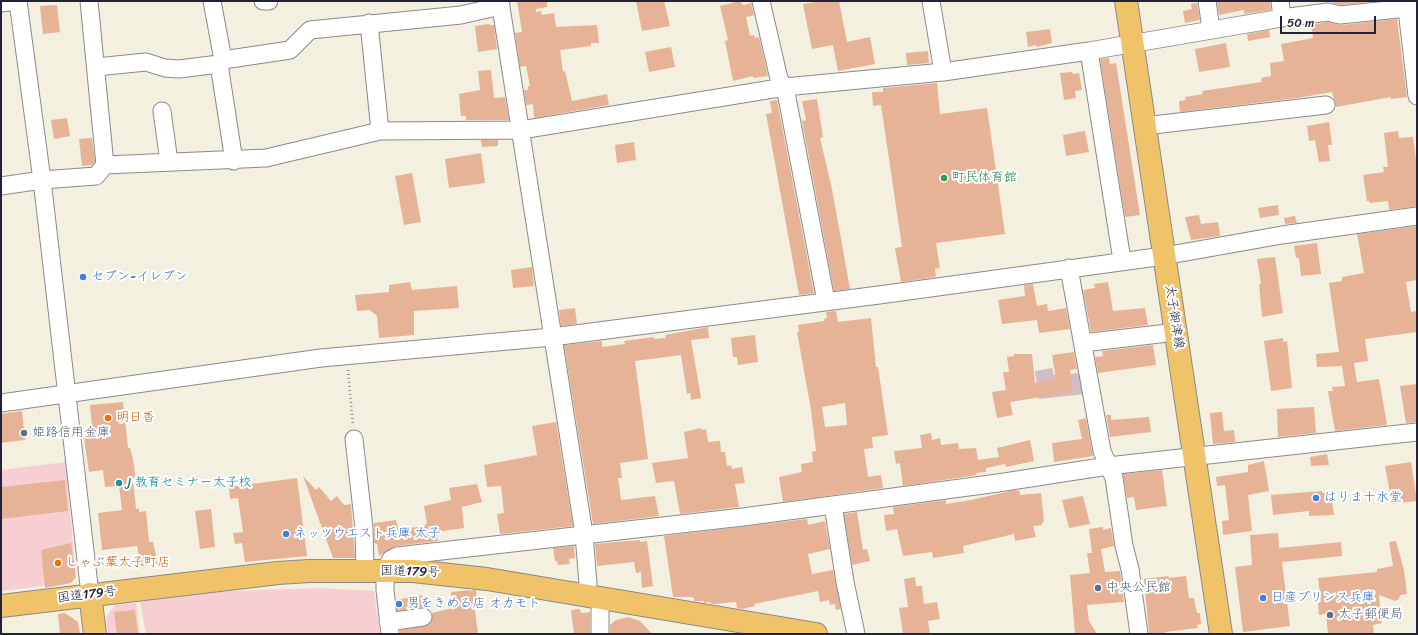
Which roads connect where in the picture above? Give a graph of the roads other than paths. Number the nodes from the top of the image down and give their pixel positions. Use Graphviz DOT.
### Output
graph roads {
  1 [pos="18,1"];
  2 [pos="89,1"];
  3 [pos="212,1"];
  4 [pos="264,1"];
  5 [pos="269,1"];
  6 [pos="761,1"];
  7 [pos="931,1"];
  8 [pos="1126,1"];
  9 [pos="1207,1"];
  10 [pos="1,3"];
  11 [pos="501,4"];
  12 [pos="1410,5"];
  13 [pos="1281,9"];
  14 [pos="369,23"];
  15 [pos="1211,29"];
  16 [pos="1133,44"];
  17 [pos="1089,51"];
  18 [pos="221,62"];
  19 [pos="96,68"];
  20 [pos="943,72"];
  21 [pos="785,87"];
  22 [pos="1417,96"];
  23 [pos="1326,105"];
  24 [pos="162,111"];
  25 [pos="1144,126"];
  26 [pos="521,130"];
  27 [pos="380,131"];
  28 [pos="234,160"];
  29 [pos="169,162"];
  30 [pos="106,165"];
  31 [pos="42,180"];
  32 [pos="1,186"];
  33 [pos="1417,216"];
  34 [pos="1164,256"];
  35 [pos="1122,260"];
  36 [pos="1069,268"];
  37 [pos="826,301"];
  38 [pos="1176,332"];
  39 [pos="552,337"];
  40 [pos="1083,343"];
  41 [pos="66,393"];
  42 [pos="1,403"];
  43 [pos="1417,432"];
  44 [pos="354,439"];
  45 [pos="1194,457"];
  46 [pos="1108,466"];
  47 [pos="833,505"];
  48 [pos="584,534"];
  49 [pos="375,570"];
  50 [pos="90,594"];
  51 [pos="593,596"];
  52 [pos="1,606"];
  53 [pos="423,617"];
  54 [pos="389,628"];
  55 [pos="95,634"];
  56 [pos="600,634"];
  57 [pos="816,634"];
  58 [pos="856,634"];
  59 [pos="1139,634"];
  60 [pos="1221,634"];
  1 -- 10 [label="street"];
  1 -- 31 [label="street"];
  2 -- 19 [label="street"];
  3 -- 18 [label="street"];
  4 -- 5 [label="street"];
  6 -- 21 [label="street"];
  7 -- 20 [label="street"];
  8 -- 16 [label="main road, 太子御津線"];
  9 -- 15 [label="street"];
  11 -- 14 [label="street"];
  11 -- 26 [label="street"];
  12 -- 13 [label="street"];
  12 -- 22 [label="street"];
  13 -- 15 [label="street"];
  14 -- 18 [label="street"];
  14 -- 27 [label="street"];
  15 -- 16 [label="street"];
  16 -- 17 [label="street"];
  16 -- 25 [label="main road, 太子御津線"];
  17 -- 20 [label="street"];
  17 -- 35 [label="street"];
  18 -- 19 [label="street"];
  18 -- 28 [label="street"];
  19 -- 30 [label="street"];
  20 -- 21 [label="street"];
  21 -- 26 [label="street"];
  21 -- 37 [label="street"];
  23 -- 25 [label="street"];
  24 -- 29 [label="street"];
  25 -- 34 [label="main road, 太子御津線"];
  26 -- 27 [label="street"];
  26 -- 39 [label="street"];
  27 -- 28 [label="street"];
  28 -- 29 [label="street"];
  29 -- 30 [label="street"];
  30 -- 31 [label="street"];
  31 -- 32 [label="street"];
  31 -- 41 [label="street"];
  33 -- 34 [label="street"];
  34 -- 35 [label="street"];
  34 -- 38 [label="main road, 太子御津線"];
  35 -- 36 [label="street"];
  36 -- 37 [label="street"];
  36 -- 40 [label="street"];
  37 -- 39 [label="street"];
  38 -- 40 [label="street"];
  38 -- 45 [label="main road, 太子御津線"];
  39 -- 41 [label="street"];
  39 -- 48 [label="street"];
  40 -- 46 [label="street"];
  41 -- 42 [label="street"];
  41 -- 50 [label="street"];
  43 -- 45 [label="street"];
  44 -- 49 [label="street"];
  45 -- 46 [label="street"];
  45 -- 60 [label="main road, 太子御津線"];
  46 -- 47 [label="street"];
  46 -- 59 [label="street"];
  47 -- 48 [label="street"];
  47 -- 58 [label="street"];
  48 -- 49 [label="street"];
  48 -- 51 [label="street"];
  49 -- 50 [label="main road, 国道179号"];
  49 -- 51 [label="main road, 国道179号"];
  49 -- 54 [label="street"];
  50 -- 52 [label="main road, 国道179号"];
  50 -- 55 [label="main road"];
  51 -- 56 [label="street"];
  51 -- 57 [label="main road, 国道179号"];
  53 -- 54 [label="street"];
}
